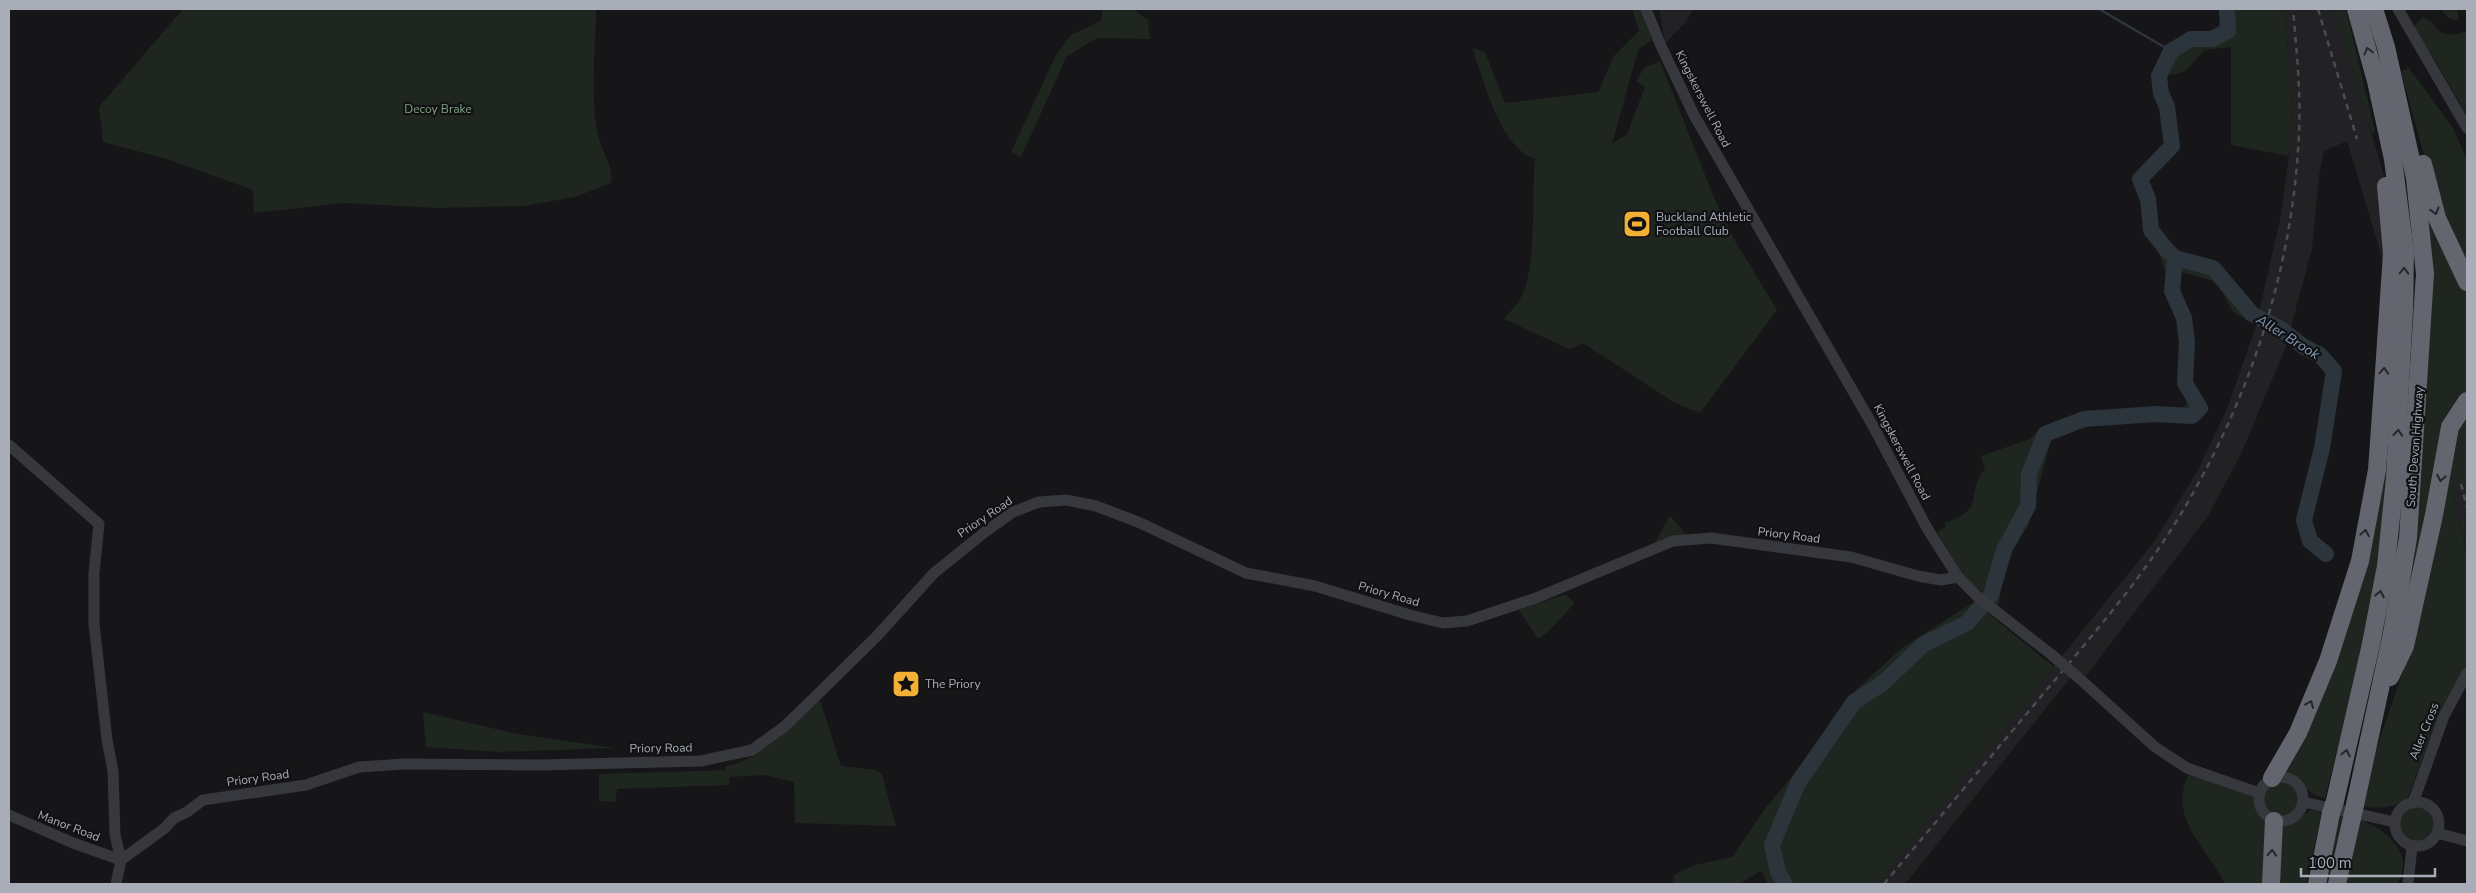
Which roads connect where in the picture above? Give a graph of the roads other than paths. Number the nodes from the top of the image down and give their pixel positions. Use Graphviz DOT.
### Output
graph roads {
  1 [pos="1646,9"];
  2 [pos="2356,9"];
  3 [pos="2374,9"];
  4 [pos="2398,9"];
  5 [pos="2386,47"];
  6 [pos="2380,102"];
  7 [pos="2467,128"];
  8 [pos="2467,282"];
  9 [pos="2467,401"];
  10 [pos="9,445"];
  11 [pos="1958,577"];
  12 [pos="2467,673"];
  13 [pos="2378,702"];
  14 [pos="2272,778"];
  15 [pos="2259,792"];
  16 [pos="2303,802"];
  17 [pos="2413,803"];
  18 [pos="9,815"];
  19 [pos="2274,821"];
  20 [pos="2395,822"];
  21 [pos="2437,833"];
  22 [pos="2467,841"];
  23 [pos="2412,846"];
  24 [pos="121,860"];
  25 [pos="116,884"];
  26 [pos="2271,884"];
  27 [pos="2317,884"];
  28 [pos="2337,884"];
  29 [pos="2408,884"];
  1 -- 11 [label="street, Kingskerswell Road"];
  6 -- 2 [label="highway, South Devon Highway, one-way"];
  3 -- 5 [label="highway, South Devon Highway"];
  4 -- 7 [label="street"];
  5 -- 8 [label="highway, one-way"];
  5 -- 13 [label="highway, South Devon Highway"];
  14 -- 6 [label="highway, one-way"];
  27 -- 6 [label="highway, South Devon Highway, one-way"];
  9 -- 13 [label="highway, one-way"];
  10 -- 24 [label="street"];
  11 -- 15 [label="street, Kingskerswell Road, bridge"];
  11 -- 24 [label="street, Priory Road"];
  12 -- 17 [label="street, Aller Cross"];
  13 -- 28 [label="highway, South Devon Highway"];
  14 -- 15 [label="street"];
  14 -- 16 [label="street"];
  15 -- 19 [label="street"];
  16 -- 19 [label="street"];
  16 -- 20 [label="street"];
  17 -- 20 [label="street, Aller Cross"];
  17 -- 21 [label="street"];
  18 -- 24 [label="street, Manor Road"];
  26 -- 19 [label="highway, one-way"];
  20 -- 23 [label="street"];
  21 -- 22 [label="street"];
  21 -- 23 [label="street"];
  23 -- 29 [label="street"];
  24 -- 25 [label="street"];
}
